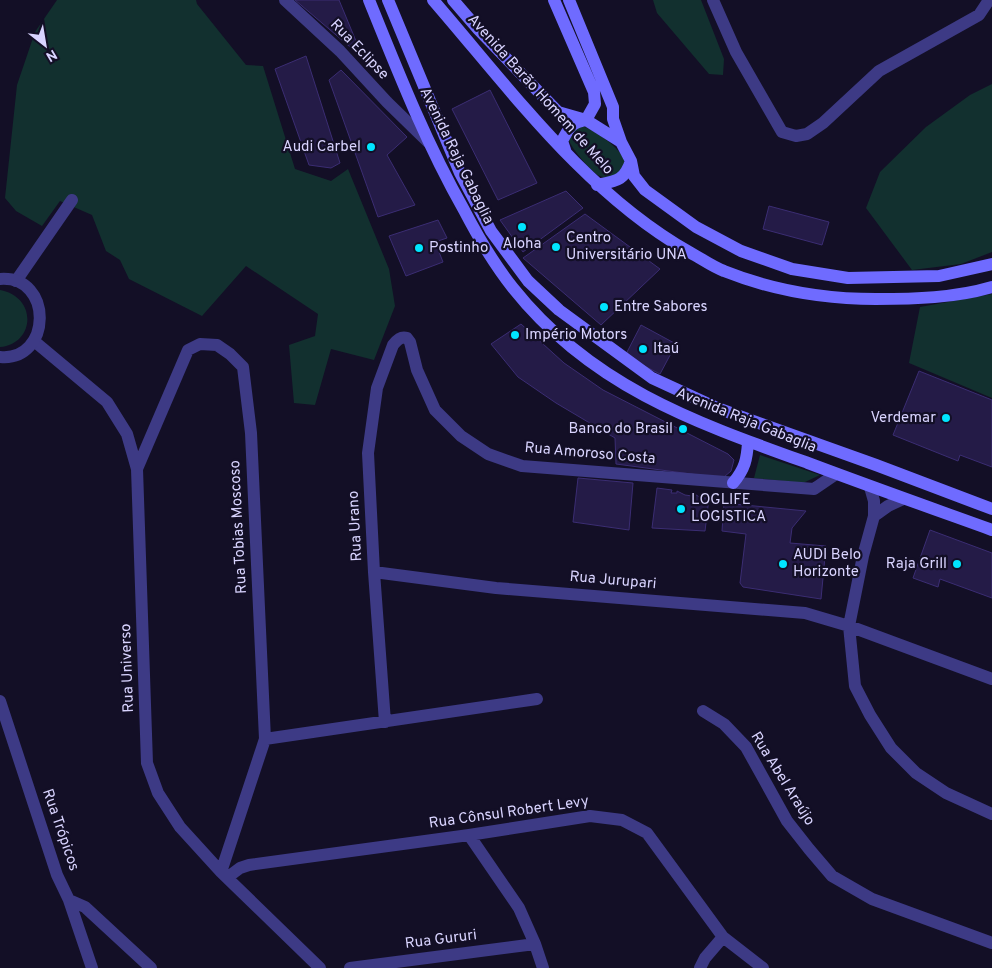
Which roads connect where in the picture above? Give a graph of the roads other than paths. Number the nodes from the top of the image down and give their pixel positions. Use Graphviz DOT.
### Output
graph roads {
  1 [pos="285,0"];
  2 [pos="369,0"];
  3 [pos="388,0"];
  4 [pos="433,0"];
  5 [pos="453,0"];
  6 [pos="713,0"];
  7 [pos="989,0"];
  8 [pos="571,4"];
  9 [pos="556,5"];
  10 [pos="406,91"];
  11 [pos="387,102"];
  12 [pos="586,120"];
  13 [pos="428,142"];
  14 [pos="621,142"];
  15 [pos="565,150"];
  16 [pos="631,161"];
  17 [pos="597,185"];
  18 [pos="72,200"];
  19 [pos="992,264"];
  20 [pos="0,279"];
  21 [pos="16,282"];
  22 [pos="992,287"];
  23 [pos="403,337"];
  24 [pos="34,341"];
  25 [pos="0,357"];
  26 [pos="748,442"];
  27 [pos="136,469"];
  28 [pos="836,474"];
  29 [pos="734,483"];
  30 [pos="870,487"];
  31 [pos="903,499"];
  32 [pos="992,509"];
  33 [pos="874,516"];
  34 [pos="992,530"];
  35 [pos="374,572"];
  36 [pos="849,626"];
  37 [pos="992,679"];
  38 [pos="537,699"];
  39 [pos="0,701"];
  40 [pos="703,711"];
  41 [pos="385,722"];
  42 [pos="265,740"];
  43 [pos="992,814"];
  44 [pos="469,835"];
  45 [pos="224,875"];
  46 [pos="70,900"];
  47 [pos="723,937"];
  48 [pos="992,943"];
  49 [pos="535,944"];
  50 [pos="92,968"];
  51 [pos="151,968"];
  52 [pos="320,968"];
  53 [pos="350,968"];
  54 [pos="544,968"];
  55 [pos="700,968"];
  56 [pos="763,968"];
  1 -- 11 [label="street, Rua Eclipse"];
  2 -- 10 [label="main road, Avenida Raja Gabaglia"];
  3 -- 32 [label="main road, Avenida Raja Gabaglia"];
  4 -- 15 [label="main road, Avenida Barão Homem de Melo"];
  5 -- 12 [label="main road, Avenida Barão Homem de Melo"];
  6 -- 7 [label="street"];
  8 -- 9 [label="main road"];
  8 -- 14 [label="main road"];
  9 -- 12 [label="main road"];
  10 -- 11 [label="street, Rua Eclipse"];
  10 -- 13 [label="main road, Avenida Raja Gabaglia"];
  11 -- 13 [label="street, Rua Eclipse"];
  12 -- 14 [label="main road, Avenida Barão Homem de Melo"];
  12 -- 15 [label="main road"];
  13 -- 26 [label="main road, Avenida Raja Gabaglia"];
  14 -- 16 [label="main road, Avenida Barão Homem de Melo"];
  15 -- 17 [label="main road, Avenida Barão Homem de Melo"];
  16 -- 17 [label="main road"];
  16 -- 19 [label="main road, Avenida Barão Homem de Melo"];
  17 -- 22 [label="main road, Avenida Barão Homem de Melo"];
  18 -- 21 [label="street"];
  20 -- 21 [label="street"];
  21 -- 24 [label="street"];
  23 -- 29 [label="street, Rua Amoroso Costa"];
  23 -- 35 [label="street, Rua Urano"];
  24 -- 25 [label="street"];
  24 -- 27 [label="street, Rua Universo"];
  26 -- 28 [label="main road, Avenida Raja Gabaglia"];
  26 -- 29 [label="main road"];
  27 -- 42 [label="street, Rua Tobias Moscoso"];
  27 -- 45 [label="street, Rua Universo"];
  28 -- 29 [label="street, Rua Amoroso Costa"];
  28 -- 30 [label="main road, Avenida Raja Gabaglia"];
  30 -- 31 [label="main road, Avenida Raja Gabaglia"];
  30 -- 33 [label="street"];
  31 -- 33 [label="street"];
  31 -- 34 [label="main road, Avenida Raja Gabaglia"];
  33 -- 36 [label="street"];
  35 -- 36 [label="street, Rua Jurupari"];
  35 -- 41 [label="street, Rua Urano"];
  36 -- 37 [label="street, Rua Jurupari"];
  36 -- 43 [label="street"];
  38 -- 41 [label="street"];
  39 -- 46 [label="street, Rua Trópicos"];
  40 -- 48 [label="street, Rua Abel Araújo"];
  41 -- 42 [label="street"];
  42 -- 45 [label="street, Rua Tobias Moscoso"];
  44 -- 45 [label="street, Rua Cônsul Robert Levy"];
  44 -- 47 [label="street, Rua Cônsul Robert Levy"];
  44 -- 49 [label="street"];
  45 -- 52 [label="street, Rua Universo"];
  46 -- 50 [label="street, Rua Trópicos"];
  46 -- 51 [label="street"];
  47 -- 55 [label="street"];
  47 -- 56 [label="street, Rua Cônsul Robert Levy"];
  49 -- 53 [label="street, Rua Gururi"];
  49 -- 54 [label="street"];
}
